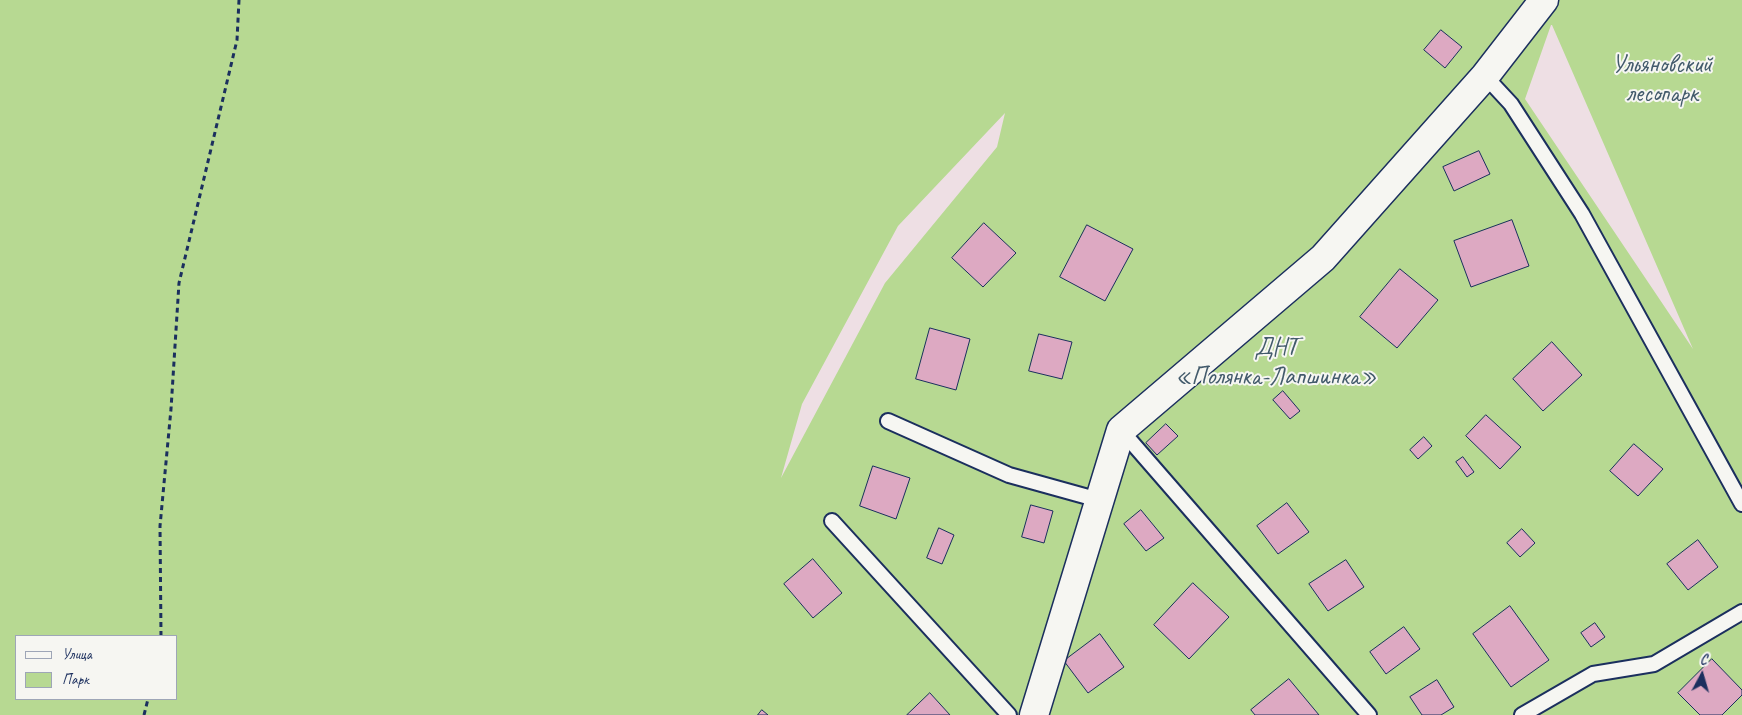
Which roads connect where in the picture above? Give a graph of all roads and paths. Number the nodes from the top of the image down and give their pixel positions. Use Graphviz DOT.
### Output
graph roads {
  1 [pos="239,0"];
  2 [pos="1544,0"];
  3 [pos="1485,76"];
  4 [pos="888,421"];
  5 [pos="1121,430"];
  6 [pos="1100,500"];
  7 [pos="1742,504"];
  8 [pos="832,521"];
  9 [pos="1742,612"];
  10 [pos="161,635"];
  11 [pos="148,700"];
  12 [pos="144,715"];
  13 [pos="1009,715"];
  14 [pos="1034,715"];
  15 [pos="1370,715"];
  16 [pos="1522,715"];
  1 -- 10 [label="path"];
  2 -- 3 [label="street"];
  3 -- 5 [label="street"];
  3 -- 7 [label="lane"];
  4 -- 6 [label="lane"];
  5 -- 6 [label="street"];
  5 -- 15 [label="lane"];
  6 -- 14 [label="street"];
  8 -- 13 [label="lane"];
  9 -- 16 [label="lane"];
  11 -- 12 [label="path"];
}
